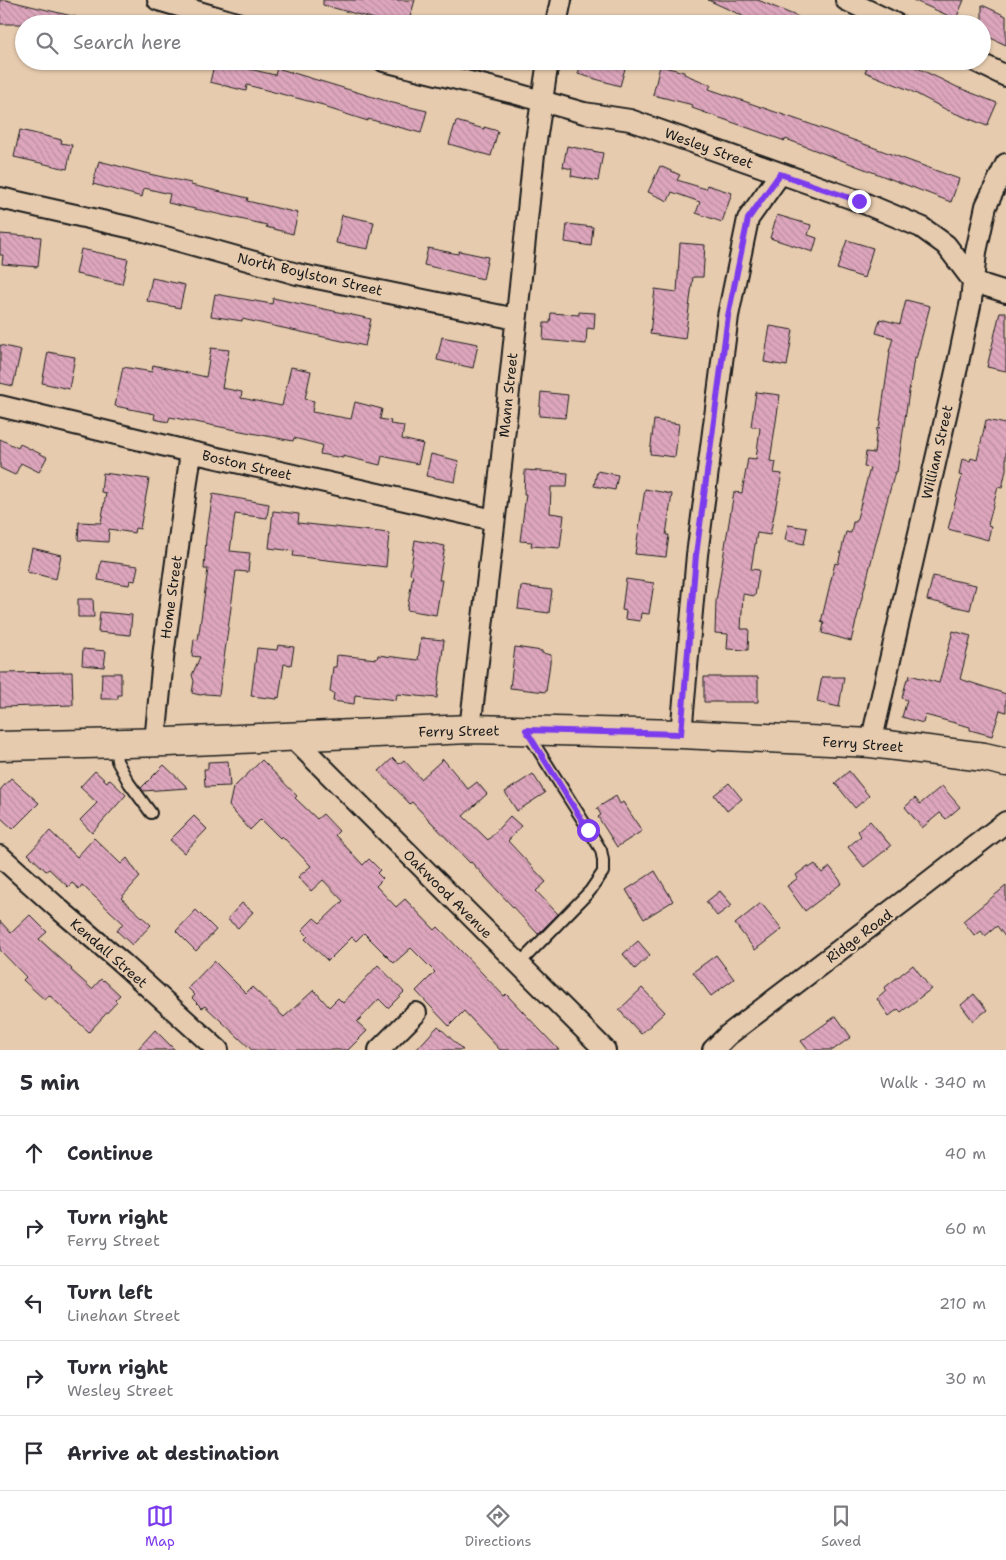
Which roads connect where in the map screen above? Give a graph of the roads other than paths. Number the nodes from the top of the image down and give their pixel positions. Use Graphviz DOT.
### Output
graph roads {
  1 [pos="158,0"];
  2 [pos="561,0"];
  3 [pos="846,0"];
  4 [pos="209,15"];
  5 [pos="558,15"];
  6 [pos="877,15"];
  7 [pos="991,69"];
  8 [pos="421,70"];
  9 [pos="546,70"];
  10 [pos="1006,76"];
  11 [pos="541,101"];
  12 [pos="1006,164"];
  13 [pos="780,174"];
  14 [pos="0,198"];
  15 [pos="974,282"];
  16 [pos="1006,292"];
  17 [pos="516,319"];
  18 [pos="0,406"];
  19 [pos="191,452"];
  20 [pos="494,520"];
  21 [pos="470,729"];
  22 [pos="526,730"];
  23 [pos="681,734"];
  24 [pos="292,737"];
  25 [pos="155,742"];
  26 [pos="871,742"];
  27 [pos="115,743"];
  28 [pos="0,746"];
  29 [pos="1006,762"];
  30 [pos="150,813"];
  31 [pos="1006,822"];
  32 [pos="0,856"];
  33 [pos="519,964"];
  34 [pos="416,1013"];
  35 [pos="218,1050"];
  36 [pos="379,1050"];
  37 [pos="605,1050"];
  38 [pos="712,1050"];
  1 -- 4 [label="street"];
  2 -- 5 [label="street"];
  3 -- 6 [label="street"];
  7 -- 10 [label="street"];
  8 -- 11 [label="street, Wesley Street"];
  9 -- 11 [label="street, Mann Street"];
  11 -- 13 [label="street, Wesley Street"];
  11 -- 17 [label="street, Mann Street"];
  12 -- 15 [label="street, William Street"];
  13 -- 15 [label="street, Wesley Street"];
  13 -- 23 [label="street"];
  14 -- 17 [label="street, North Boylston Street"];
  15 -- 16 [label="street"];
  15 -- 26 [label="street, William Street"];
  17 -- 20 [label="street, Mann Street"];
  18 -- 19 [label="street, Boston Street"];
  19 -- 20 [label="street, Boston Street"];
  19 -- 25 [label="street, Home Street"];
  20 -- 21 [label="street, Mann Street"];
  21 -- 22 [label="street, Ferry Street"];
  21 -- 24 [label="street, Ferry Street"];
  22 -- 23 [label="street, Ferry Street"];
  22 -- 33 [label="lane"];
  23 -- 26 [label="street, Ferry Street"];
  24 -- 25 [label="street, Ferry Street"];
  24 -- 33 [label="street, Oakwood Avenue"];
  25 -- 27 [label="street, Ferry Street"];
  26 -- 29 [label="street, Ferry Street"];
  27 -- 28 [label="street, Ferry Street"];
  27 -- 30 [label="lane"];
  31 -- 38 [label="street, Ridge Road"];
  32 -- 35 [label="street, Kendall Street"];
  33 -- 37 [label="street, Oakwood Avenue"];
  34 -- 36 [label="street"];
}
